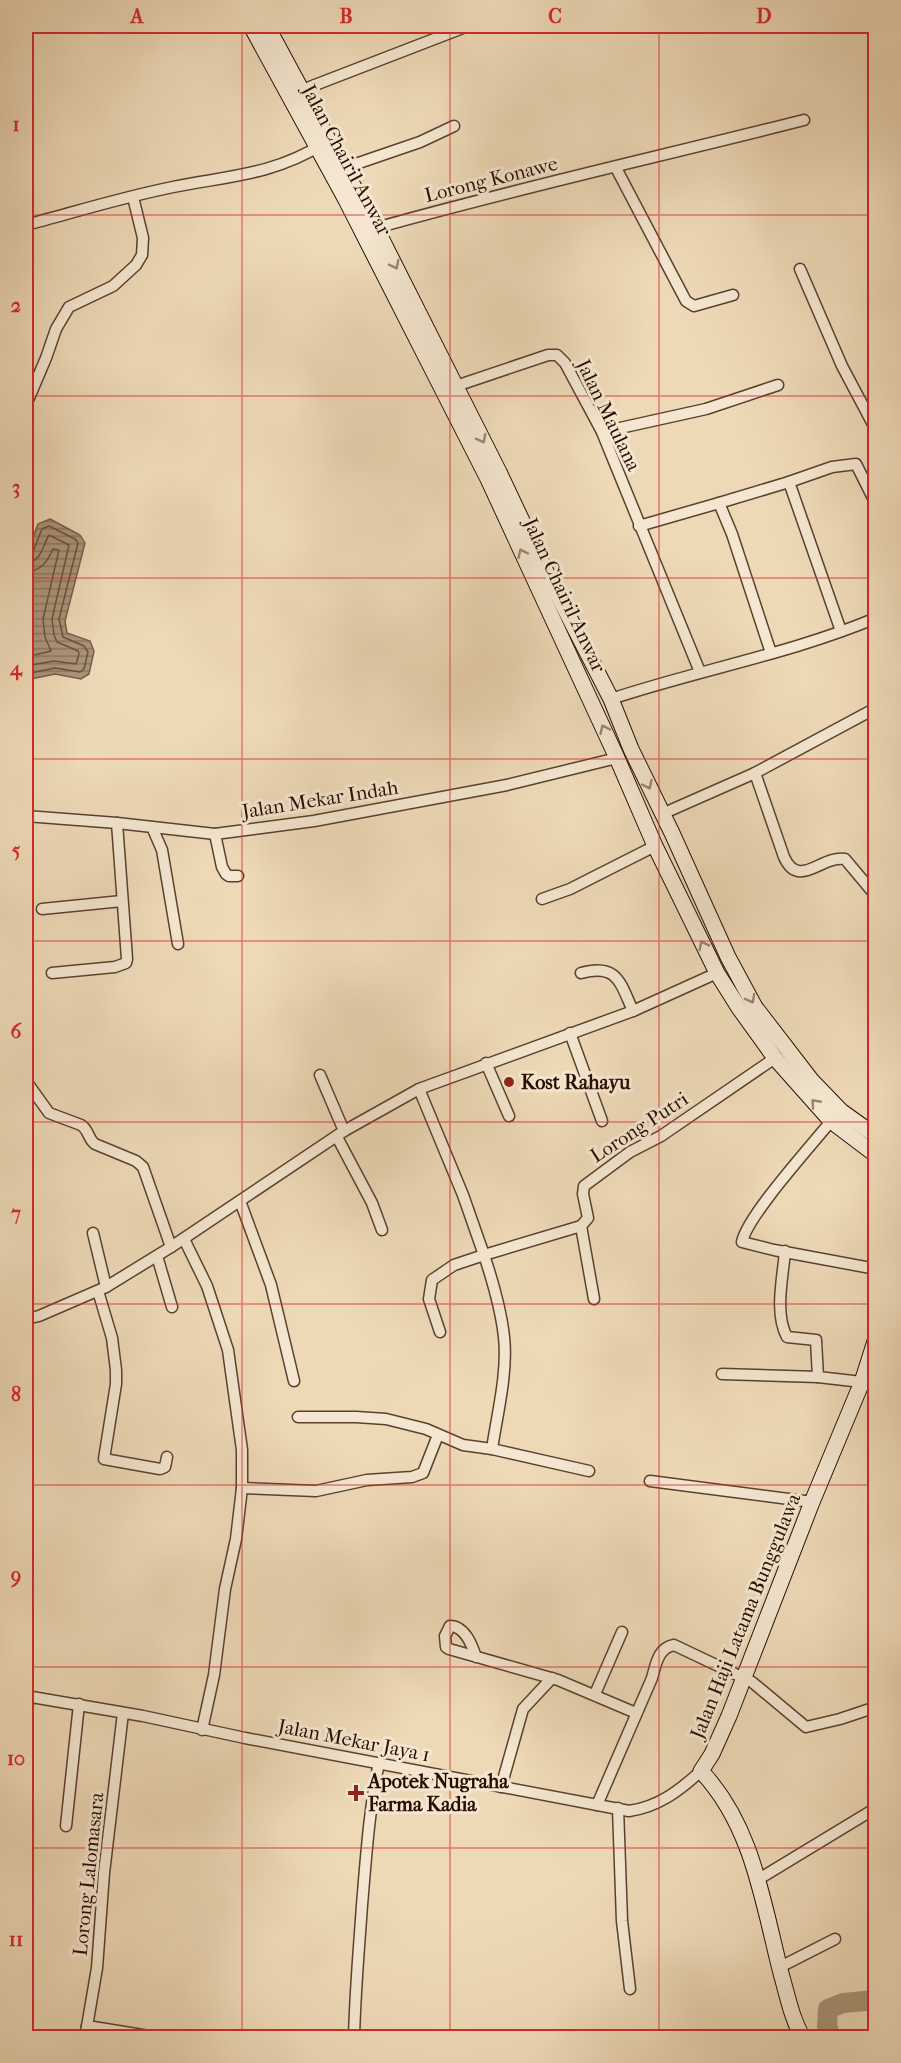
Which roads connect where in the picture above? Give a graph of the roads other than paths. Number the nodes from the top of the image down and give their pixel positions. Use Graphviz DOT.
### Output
graph roads {
  1 [pos="250,26"];
  2 [pos="267,26"];
  3 [pos="468,26"];
  4 [pos="302,90"];
  5 [pos="804,120"];
  6 [pos="454,126"];
  7 [pos="323,144"];
  8 [pos="344,168"];
  9 [pos="616,168"];
  10 [pos="133,197"];
  11 [pos="26,225"];
  12 [pos="376,228"];
  13 [pos="800,269"];
  14 [pos="734,295"];
  15 [pos="778,385"];
  16 [pos="456,386"];
  17 [pos="26,405"];
  18 [pos="876,430"];
  19 [pos="602,432"];
  20 [pos="789,483"];
  21 [pos="718,502"];
  22 [pos="876,504"];
  23 [pos="639,526"];
  24 [pos="876,618"];
  25 [pos="841,631"];
  26 [pos="580,638"];
  27 [pos="565,646"];
  28 [pos="771,653"];
  29 [pos="700,672"];
  30 [pos="610,699"];
  31 [pos="876,708"];
  32 [pos="617,758"];
  33 [pos="755,774"];
  34 [pos="662,814"];
  35 [pos="26,816"];
  36 [pos="117,823"];
  37 [pos="152,827"];
  38 [pos="215,834"];
  39 [pos="655,846"];
  40 [pos="238,876"];
  41 [pos="876,896"];
  42 [pos="542,899"];
  43 [pos="122,901"];
  44 [pos="42,909"];
  45 [pos="178,944"];
  46 [pos="52,973"];
  47 [pos="581,973"];
  48 [pos="717,973"];
  49 [pos="633,1011"];
  50 [pos="570,1033"];
  51 [pos="775,1058"];
  52 [pos="486,1063"];
  53 [pos="320,1075"];
  54 [pos="26,1081"];
  55 [pos="419,1089"];
  56 [pos="509,1116"];
  57 [pos="602,1121"];
  58 [pos="831,1121"];
  59 [pos="340,1134"];
  60 [pos="876,1136"];
  61 [pos="876,1155"];
  62 [pos="240,1201"];
  63 [pos="581,1226"];
  64 [pos="382,1230"];
  65 [pos="93,1233"];
  66 [pos="184,1239"];
  67 [pos="171,1247"];
  68 [pos="785,1251"];
  69 [pos="484,1255"];
  70 [pos="157,1256"];
  71 [pos="876,1269"];
  72 [pos="102,1289"];
  73 [pos="594,1299"];
  74 [pos="172,1307"];
  75 [pos="26,1319"];
  76 [pos="440,1332"];
  77 [pos="876,1338"];
  78 [pos="722,1374"];
  79 [pos="818,1377"];
  80 [pos="294,1381"];
  81 [pos="862,1382"];
  82 [pos="298,1417"];
  83 [pos="438,1435"];
  84 [pos="492,1449"];
  85 [pos="167,1457"];
  86 [pos="589,1471"];
  87 [pos="650,1481"];
  88 [pos="242,1488"];
  89 [pos="812,1502"];
  90 [pos="622,1632"];
  91 [pos="476,1657"];
  92 [pos="552,1678"];
  93 [pos="744,1678"];
  94 [pos="595,1694"];
  95 [pos="27,1697"];
  96 [pos="79,1704"];
  97 [pos="876,1707"];
  98 [pos="123,1713"];
  99 [pos="636,1713"];
  100 [pos="26,1716"];
  101 [pos="202,1730"];
  102 [pos="379,1763"];
  103 [pos="700,1771"];
  104 [pos="501,1786"];
  105 [pos="597,1805"];
  106 [pos="618,1808"];
  107 [pos="876,1808"];
  108 [pos="66,1826"];
  109 [pos="759,1879"];
  110 [pos="835,1939"];
  111 [pos="780,1967"];
  112 [pos="630,1989"];
  113 [pos="86,2032"];
  114 [pos="155,2037"];
  115 [pos="354,2037"];
  116 [pos="803,2037"];
  1 -- 7 [label="main road, Jalan Chairil Anwar"];
  2 -- 4 [label="main road, Jalan Chairil Anwar"];
  3 -- 4 [label="street"];
  4 -- 7 [label="main road, Jalan Chairil Anwar"];
  5 -- 9 [label="street, Lorong Konawe"];
  6 -- 8 [label="street"];
  7 -- 8 [label="main road, Jalan Chairil Anwar"];
  7 -- 10 [label="street"];
  27 -- 7 [label="main road, Jalan Chairil Anwar, one-way"];
  8 -- 12 [label="main road, Jalan Chairil Anwar"];
  9 -- 12 [label="street, Lorong Konawe"];
  9 -- 14 [label="street"];
  10 -- 11 [label="street"];
  10 -- 17 [label="street"];
  12 -- 16 [label="main road, Jalan Chairil Anwar, one-way"];
  13 -- 18 [label="street"];
  15 -- 19 [label="street"];
  16 -- 19 [label="street, Jalan Maulana"];
  16 -- 26 [label="main road, Jalan Chairil Anwar, one-way"];
  19 -- 23 [label="street, Jalan Maulana"];
  20 -- 21 [label="street"];
  20 -- 22 [label="street"];
  20 -- 25 [label="street"];
  21 -- 23 [label="street"];
  21 -- 28 [label="street"];
  23 -- 29 [label="street, Jalan Maulana"];
  24 -- 25 [label="street"];
  25 -- 28 [label="street"];
  26 -- 27 [label="main road"];
  26 -- 30 [label="main road, Jalan Chairil Anwar"];
  32 -- 27 [label="main road, Jalan Chairil Anwar, one-way"];
  28 -- 29 [label="street"];
  29 -- 30 [label="street"];
  30 -- 34 [label="main road, Jalan Chairil Anwar, one-way"];
  31 -- 33 [label="street"];
  32 -- 38 [label="street, Jalan Mekar Indah"];
  32 -- 39 [label="main road, Jalan Chairil Anwar"];
  33 -- 34 [label="street"];
  33 -- 41 [label="street"];
  34 -- 60 [label="main road, Jalan Chairil Anwar, one-way"];
  35 -- 36 [label="street, Jalan Mekar Indah"];
  36 -- 37 [label="street, Jalan Mekar Indah"];
  36 -- 43 [label="street"];
  37 -- 38 [label="street, Jalan Mekar Indah"];
  37 -- 45 [label="street"];
  38 -- 40 [label="street"];
  39 -- 42 [label="street"];
  48 -- 39 [label="main road, Jalan Chairil Anwar, one-way"];
  43 -- 44 [label="street"];
  43 -- 46 [label="street"];
  47 -- 49 [label="street"];
  48 -- 49 [label="street"];
  48 -- 51 [label="main road, Jalan Chairil Anwar"];
  49 -- 50 [label="street"];
  50 -- 52 [label="street"];
  50 -- 57 [label="street"];
  58 -- 51 [label="main road, Jalan Chairil Anwar, one-way"];
  51 -- 63 [label="street, Lorong Putri"];
  52 -- 55 [label="street"];
  52 -- 56 [label="street"];
  53 -- 59 [label="street"];
  54 -- 67 [label="street"];
  55 -- 59 [label="street"];
  55 -- 69 [label="street"];
  58 -- 61 [label="main road, Jalan Chairil Anwar"];
  58 -- 68 [label="street"];
  59 -- 62 [label="street"];
  59 -- 64 [label="street"];
  62 -- 66 [label="street"];
  62 -- 80 [label="street"];
  63 -- 69 [label="street"];
  63 -- 73 [label="street"];
  65 -- 72 [label="street"];
  66 -- 67 [label="street"];
  66 -- 88 [label="street"];
  67 -- 70 [label="street"];
  68 -- 71 [label="street"];
  68 -- 79 [label="street"];
  69 -- 76 [label="street"];
  69 -- 84 [label="street"];
  70 -- 72 [label="street"];
  70 -- 74 [label="street"];
  72 -- 75 [label="street"];
  72 -- 85 [label="street"];
  77 -- 81 [label="main road, Jalan Haji Latama Bunggulawa"];
  78 -- 79 [label="street"];
  79 -- 81 [label="street"];
  81 -- 89 [label="main road, Jalan Haji Latama Bunggulawa"];
  82 -- 83 [label="street"];
  83 -- 84 [label="street"];
  83 -- 88 [label="street"];
  84 -- 86 [label="street"];
  87 -- 89 [label="street"];
  88 -- 101 [label="street"];
  89 -- 93 [label="main road, Jalan Haji Latama Bunggulawa"];
  90 -- 94 [label="street"];
  91 -- 92 [label="street"];
  92 -- 94 [label="street"];
  92 -- 104 [label="street"];
  93 -- 97 [label="street"];
  93 -- 99 [label="street"];
  93 -- 103 [label="main road, Jalan Haji Latama Bunggulawa"];
  94 -- 99 [label="street"];
  95 -- 96 [label="street, Jalan Mekar Jaya 1"];
  95 -- 100 [label="street"];
  96 -- 98 [label="street, Jalan Mekar Jaya 1"];
  96 -- 108 [label="street"];
  98 -- 101 [label="street, Jalan Mekar Jaya 1"];
  98 -- 113 [label="street, Lorong Lalomasara"];
  99 -- 105 [label="street"];
  101 -- 102 [label="street, Jalan Mekar Jaya 1"];
  102 -- 104 [label="street, Jalan Mekar Jaya 1"];
  102 -- 115 [label="street"];
  103 -- 106 [label="street, Jalan Mekar Jaya 1"];
  103 -- 109 [label="main road"];
  104 -- 105 [label="street, Jalan Mekar Jaya 1"];
  105 -- 106 [label="street, Jalan Mekar Jaya 1"];
  106 -- 112 [label="street"];
  107 -- 109 [label="street"];
  109 -- 111 [label="main road"];
  110 -- 111 [label="street"];
  111 -- 116 [label="main road"];
  113 -- 114 [label="street"];
}
